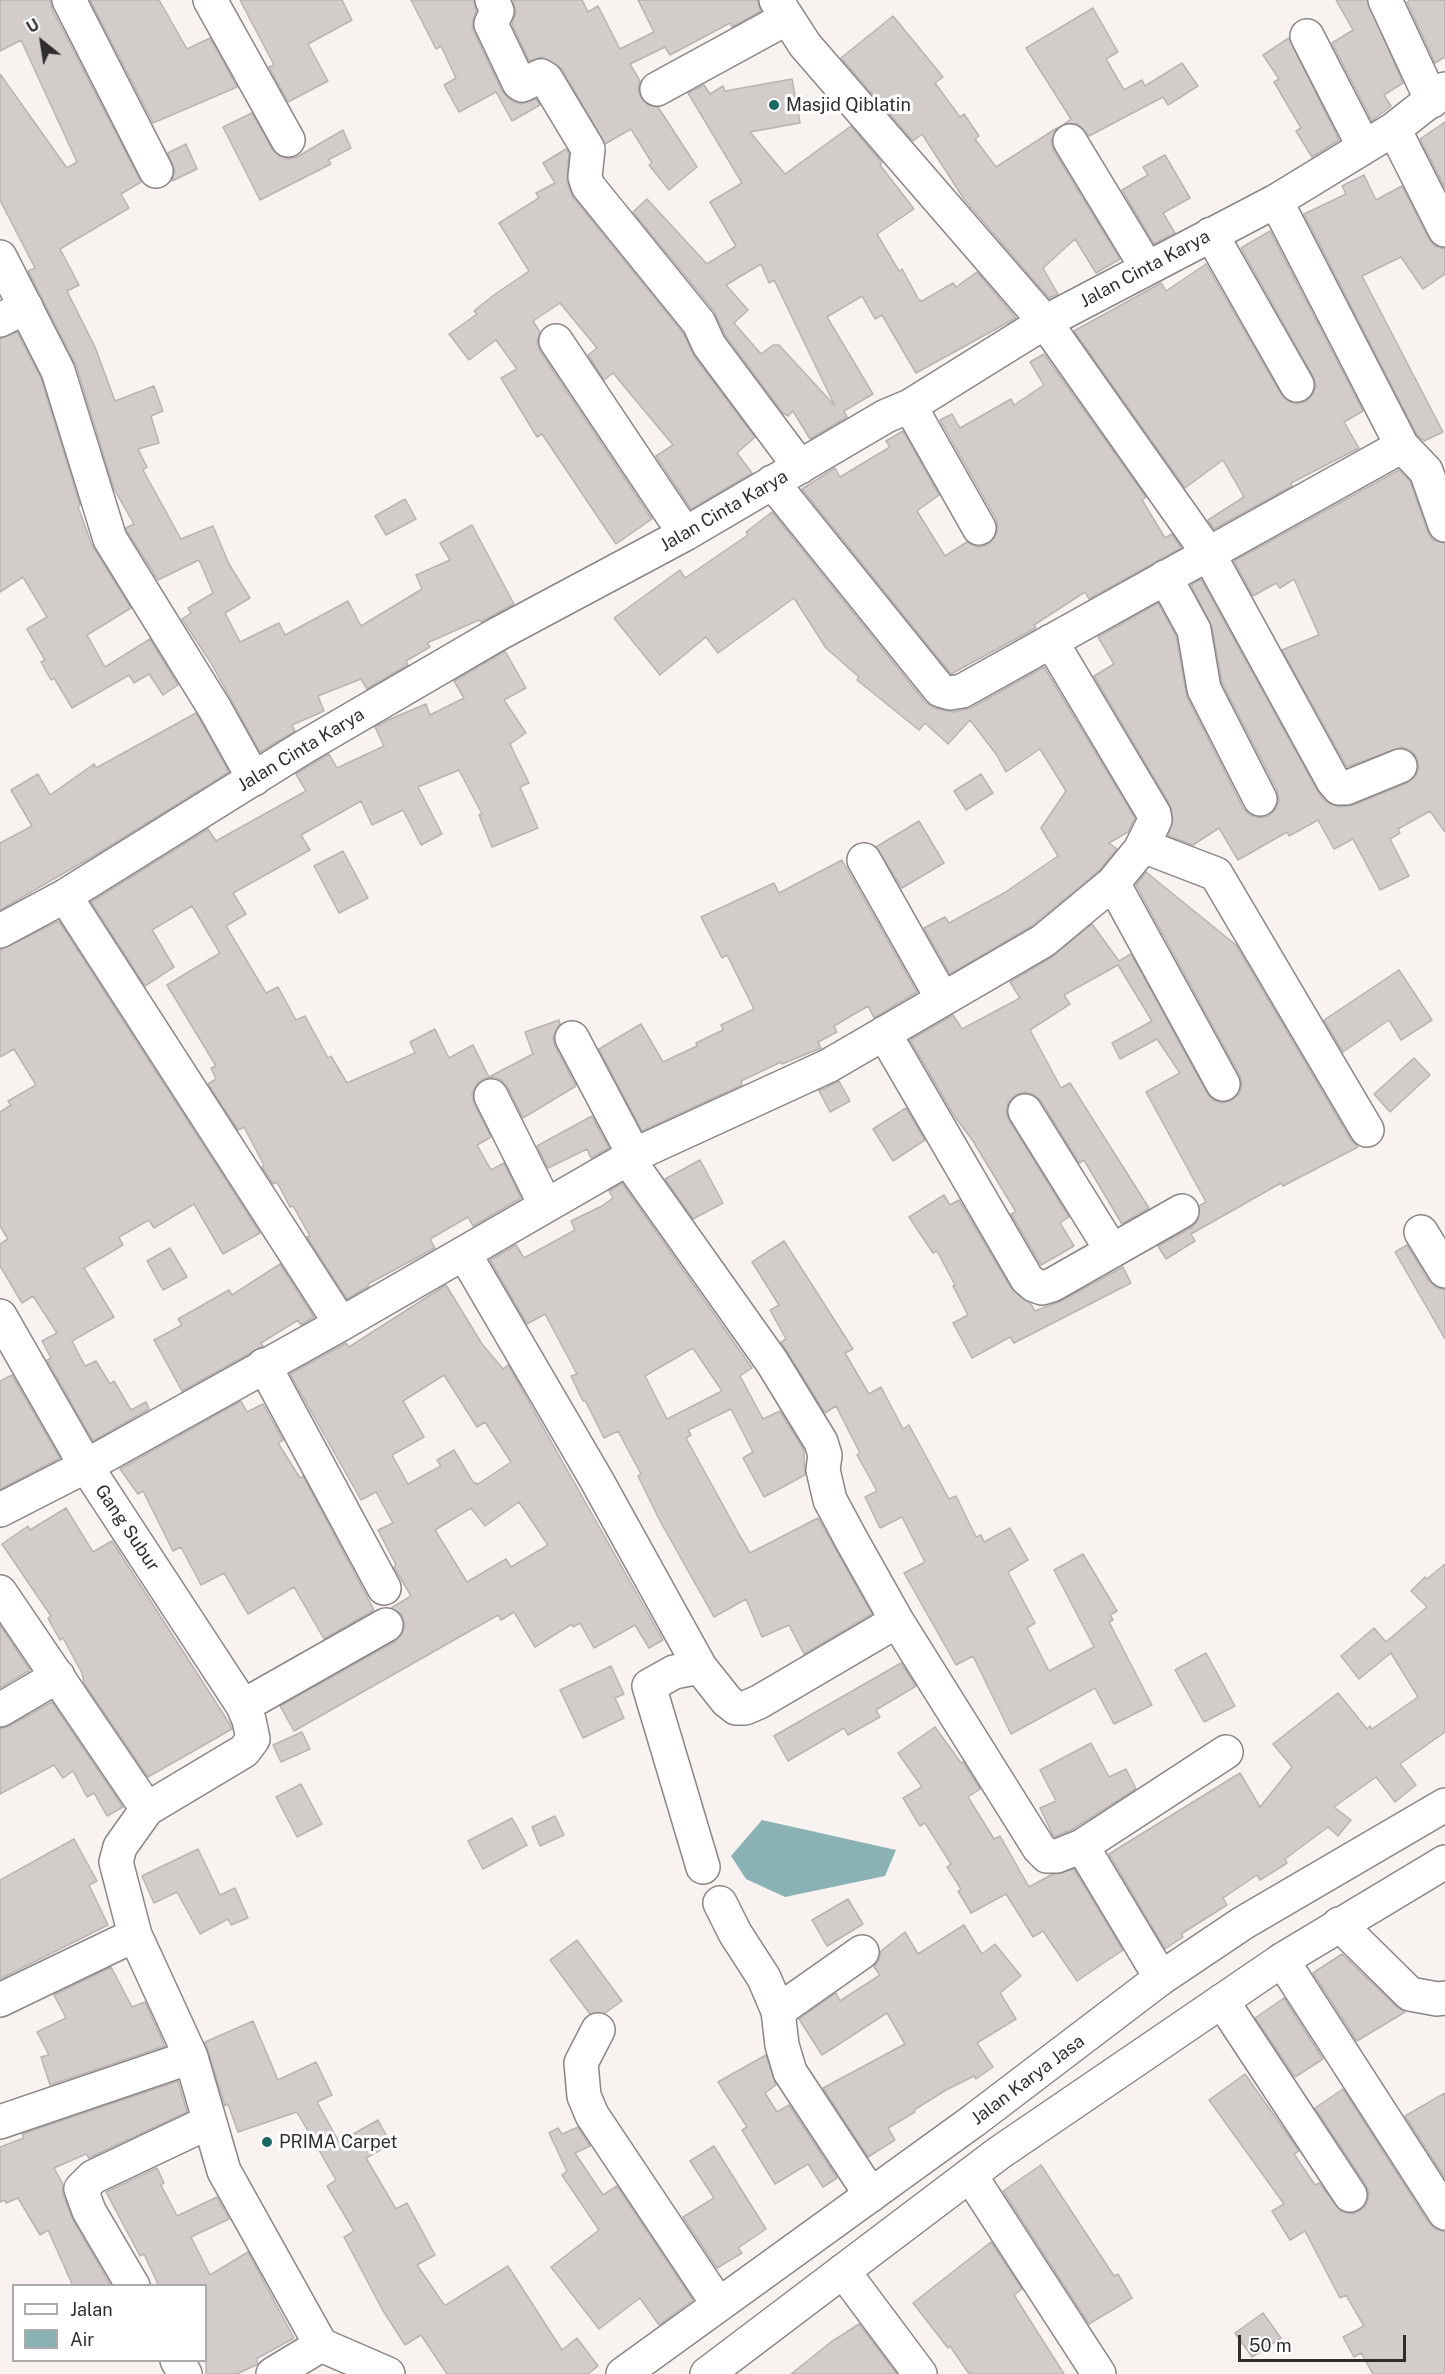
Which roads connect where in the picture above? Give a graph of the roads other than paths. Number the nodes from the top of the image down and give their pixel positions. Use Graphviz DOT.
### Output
graph roads {
  1 [pos="69,0"];
  2 [pos="210,0"];
  3 [pos="492,0"];
  4 [pos="1385,0"];
  5 [pos="781,9"];
  6 [pos="1307,36"];
  7 [pos="657,89"];
  8 [pos="1439,95"];
  9 [pos="1394,129"];
  10 [pos="288,140"];
  11 [pos="1070,141"];
  12 [pos="1364,147"];
  13 [pos="156,171"];
  14 [pos="1276,201"];
  15 [pos="1445,230"];
  16 [pos="1211,234"];
  17 [pos="0,257"];
  18 [pos="1147,268"];
  19 [pos="13,314"];
  20 [pos="1045,322"];
  21 [pos="556,341"];
  22 [pos="1297,385"];
  23 [pos="910,406"];
  24 [pos="1402,446"];
  25 [pos="786,474"];
  26 [pos="1445,525"];
  27 [pos="979,528"];
  28 [pos="685,534"];
  29 [pos="1208,553"];
  30 [pos="1165,577"];
  31 [pos="1051,641"];
  32 [pos="1400,766"];
  33 [pos="254,779"];
  34 [pos="1260,799"];
  35 [pos="1140,850"];
  36 [pos="864,860"];
  37 [pos="1113,884"];
  38 [pos="64,896"];
  39 [pos="0,931"];
  40 [pos="942,998"];
  41 [pos="884,1033"];
  42 [pos="572,1038"];
  43 [pos="1223,1084"];
  44 [pos="491,1096"];
  45 [pos="1026,1111"];
  46 [pos="1367,1130"];
  47 [pos="631,1157"];
  48 [pos="545,1204"];
  49 [pos="1182,1211"];
  50 [pos="1421,1232"];
  51 [pos="1112,1251"];
  52 [pos="464,1254"];
  53 [pos="1445,1271"];
  54 [pos="0,1316"];
  55 [pos="341,1323"];
  56 [pos="264,1365"];
  57 [pos="86,1466"];
  58 [pos="0,1510"];
  59 [pos="384,1588"];
  60 [pos="0,1592"];
  61 [pos="897,1621"];
  62 [pos="386,1625"];
  63 [pos="700,1667"];
  64 [pos="58,1676"];
  65 [pos="243,1706"];
  66 [pos="0,1710"];
  67 [pos="1226,1752"];
  68 [pos="1445,1805"];
  69 [pos="147,1809"];
  70 [pos="1082,1846"];
  71 [pos="1445,1862"];
  72 [pos="703,1867"];
  73 [pos="720,1903"];
  74 [pos="1339,1924"];
  75 [pos="135,1935"];
  76 [pos="862,1952"];
  77 [pos="1282,1959"];
  78 [pos="1161,1978"];
  79 [pos="1445,1998"];
  80 [pos="0,2000"];
  81 [pos="1222,2001"];
  82 [pos="778,2011"];
  83 [pos="598,2030"];
  84 [pos="191,2057"];
  85 [pos="974,2121"];
  86 [pos="0,2122"];
  87 [pos="209,2122"];
  88 [pos="999,2153"];
  89 [pos="970,2175"];
  90 [pos="871,2195"];
  91 [pos="1350,2196"];
  92 [pos="1445,2213"];
  93 [pos="843,2271"];
  94 [pos="132,2284"];
  95 [pos="718,2304"];
  96 [pos="321,2344"];
  97 [pos="273,2374"];
  98 [pos="388,2374"];
  99 [pos="623,2374"];
  100 [pos="706,2374"];
  101 [pos="920,2374"];
  102 [pos="1099,2374"];
  1 -- 13 [label="main road"];
  2 -- 10 [label="main road"];
  3 -- 25 [label="main road"];
  4 -- 8 [label="main road"];
  5 -- 7 [label="main road"];
  5 -- 20 [label="main road"];
  6 -- 12 [label="main road"];
  8 -- 9 [label="main road, Jalan Cinta Karya"];
  9 -- 12 [label="main road, Jalan Cinta Karya"];
  9 -- 15 [label="main road"];
  11 -- 18 [label="main road"];
  12 -- 14 [label="main road, Jalan Cinta Karya"];
  14 -- 16 [label="main road, Jalan Cinta Karya"];
  14 -- 24 [label="main road"];
  16 -- 18 [label="main road, Jalan Cinta Karya"];
  16 -- 22 [label="main road"];
  17 -- 19 [label="main road"];
  18 -- 20 [label="main road, Jalan Cinta Karya"];
  19 -- 33 [label="main road"];
  20 -- 23 [label="main road, Jalan Cinta Karya"];
  20 -- 29 [label="main road"];
  21 -- 28 [label="main road"];
  23 -- 25 [label="main road, Jalan Cinta Karya"];
  23 -- 27 [label="main road"];
  24 -- 26 [label="main road"];
  24 -- 29 [label="main road"];
  25 -- 28 [label="main road, Jalan Cinta Karya"];
  25 -- 31 [label="main road"];
  28 -- 33 [label="main road, Jalan Cinta Karya"];
  29 -- 30 [label="main road"];
  29 -- 32 [label="main road"];
  30 -- 31 [label="main road"];
  30 -- 34 [label="main road"];
  31 -- 35 [label="main road"];
  33 -- 38 [label="main road, Jalan Cinta Karya"];
  35 -- 37 [label="main road"];
  35 -- 46 [label="main road"];
  36 -- 40 [label="main road"];
  37 -- 40 [label="main road"];
  37 -- 43 [label="main road"];
  38 -- 39 [label="main road, Jalan Cinta Karya"];
  38 -- 55 [label="main road"];
  40 -- 41 [label="main road"];
  41 -- 47 [label="main road"];
  41 -- 51 [label="main road"];
  42 -- 47 [label="main road"];
  44 -- 48 [label="main road"];
  45 -- 51 [label="main road"];
  47 -- 48 [label="main road"];
  47 -- 61 [label="main road"];
  48 -- 52 [label="main road"];
  49 -- 51 [label="main road"];
  50 -- 53 [label="main road"];
  52 -- 55 [label="main road"];
  52 -- 63 [label="main road"];
  54 -- 57 [label="main road, Gang Subur"];
  55 -- 56 [label="main road"];
  56 -- 57 [label="main road"];
  56 -- 59 [label="main road"];
  57 -- 58 [label="main road"];
  57 -- 65 [label="main road, Gang Subur"];
  60 -- 64 [label="main road"];
  61 -- 63 [label="main road"];
  61 -- 70 [label="main road"];
  62 -- 65 [label="main road"];
  63 -- 72 [label="main road"];
  64 -- 66 [label="main road"];
  64 -- 69 [label="main road"];
  65 -- 69 [label="main road, Gang Subur"];
  67 -- 70 [label="main road"];
  68 -- 78 [label="main road, Jalan Karya Jasa"];
  69 -- 75 [label="main road"];
  70 -- 78 [label="main road"];
  71 -- 74 [label="main road"];
  73 -- 82 [label="main road"];
  74 -- 77 [label="main road"];
  74 -- 79 [label="main road"];
  75 -- 80 [label="main road"];
  75 -- 84 [label="main road"];
  76 -- 82 [label="main road"];
  77 -- 81 [label="main road"];
  77 -- 92 [label="main road"];
  78 -- 85 [label="main road, Jalan Karya Jasa"];
  81 -- 88 [label="main road"];
  81 -- 91 [label="main road"];
  82 -- 90 [label="main road"];
  83 -- 95 [label="main road"];
  84 -- 86 [label="main road"];
  84 -- 87 [label="main road"];
  85 -- 88 [label="main road"];
  85 -- 90 [label="main road, Jalan Karya Jasa"];
  87 -- 94 [label="main road"];
  87 -- 96 [label="main road"];
  88 -- 89 [label="main road"];
  89 -- 93 [label="main road"];
  89 -- 102 [label="main road"];
  90 -- 95 [label="main road, Jalan Karya Jasa"];
  93 -- 100 [label="main road"];
  93 -- 101 [label="main road"];
  95 -- 99 [label="main road, Jalan Karya Jasa"];
  96 -- 97 [label="main road"];
  96 -- 98 [label="main road"];
}
